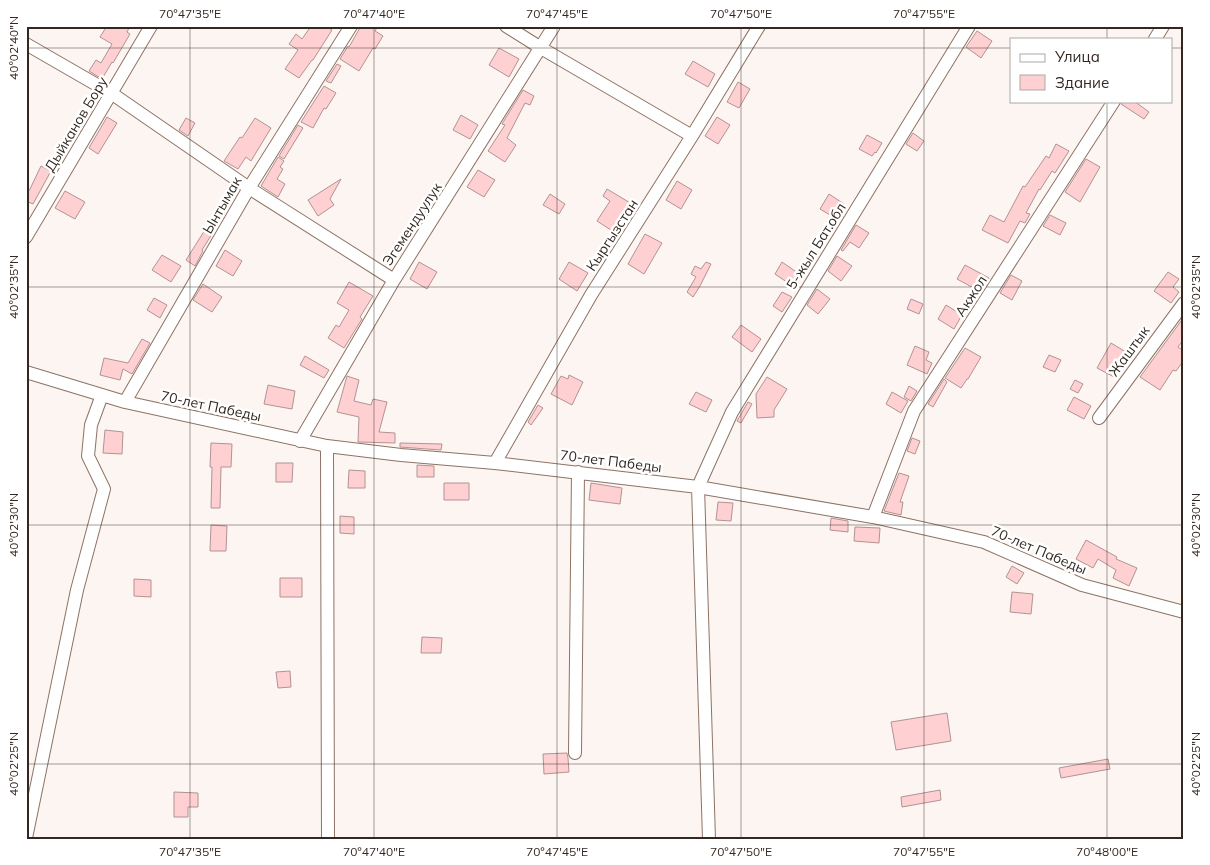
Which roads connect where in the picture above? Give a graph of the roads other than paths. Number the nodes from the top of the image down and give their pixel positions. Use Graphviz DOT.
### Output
graph roads {
  1 [pos="151,26"];
  2 [pos="351,26"];
  3 [pos="506,26"];
  4 [pos="554,26"];
  5 [pos="758,26"];
  6 [pos="969,26"];
  7 [pos="1163,26"];
  8 [pos="1156,38"];
  9 [pos="26,44"];
  10 [pos="541,48"];
  11 [pos="111,93"];
  12 [pos="1113,102"];
  13 [pos="692,136"];
  14 [pos="249,188"];
  15 [pos="26,237"];
  16 [pos="394,280"];
  17 [pos="1184,303"];
  18 [pos="26,372"];
  19 [pos="102,395"];
  20 [pos="125,402"];
  21 [pos="1099,418"];
  22 [pos="300,441"];
  23 [pos="327,446"];
  24 [pos="495,462"];
  25 [pos="578,472"];
  26 [pos="698,487"];
  27 [pos="873,517"];
  28 [pos="1184,612"];
  29 [pos="575,753"];
  30 [pos="26,838"];
  31 [pos="328,839"];
  32 [pos="709,839"];
  1 -- 11 [label="street, Дыйканов Бору"];
  2 -- 14 [label="street, Ынтымак"];
  3 -- 10 [label="street"];
  4 -- 10 [label="street, Эгемендуулук"];
  5 -- 13 [label="street, Кыргызстан"];
  6 -- 26 [label="street, 5-жыл Бат.обл"];
  7 -- 8 [label="street"];
  9 -- 11 [label="street"];
  10 -- 13 [label="street"];
  10 -- 16 [label="street, Эгемендуулук"];
  11 -- 14 [label="street"];
  11 -- 15 [label="street, Дыйканов Бору"];
  12 -- 27 [label="street, Акжол"];
  13 -- 24 [label="street, Кыргызстан"];
  14 -- 16 [label="street"];
  14 -- 20 [label="street, Ынтымак"];
  16 -- 22 [label="street, Эгемендуулук"];
  17 -- 21 [label="street, Жаштык"];
  18 -- 19 [label="street, 70-лет Пабеды"];
  19 -- 20 [label="street, 70-лет Пабеды"];
  19 -- 30 [label="street"];
  20 -- 22 [label="street, 70-лет Пабеды"];
  22 -- 23 [label="street, 70-лет Пабеды"];
  23 -- 24 [label="street, 70-лет Пабеды"];
  23 -- 31 [label="street"];
  24 -- 25 [label="street, 70-лет Пабеды"];
  25 -- 26 [label="street, 70-лет Пабеды"];
  25 -- 29 [label="street"];
  26 -- 27 [label="street, 70-лет Пабеды"];
  26 -- 32 [label="street"];
  27 -- 28 [label="street, 70-лет Пабеды"];
}
